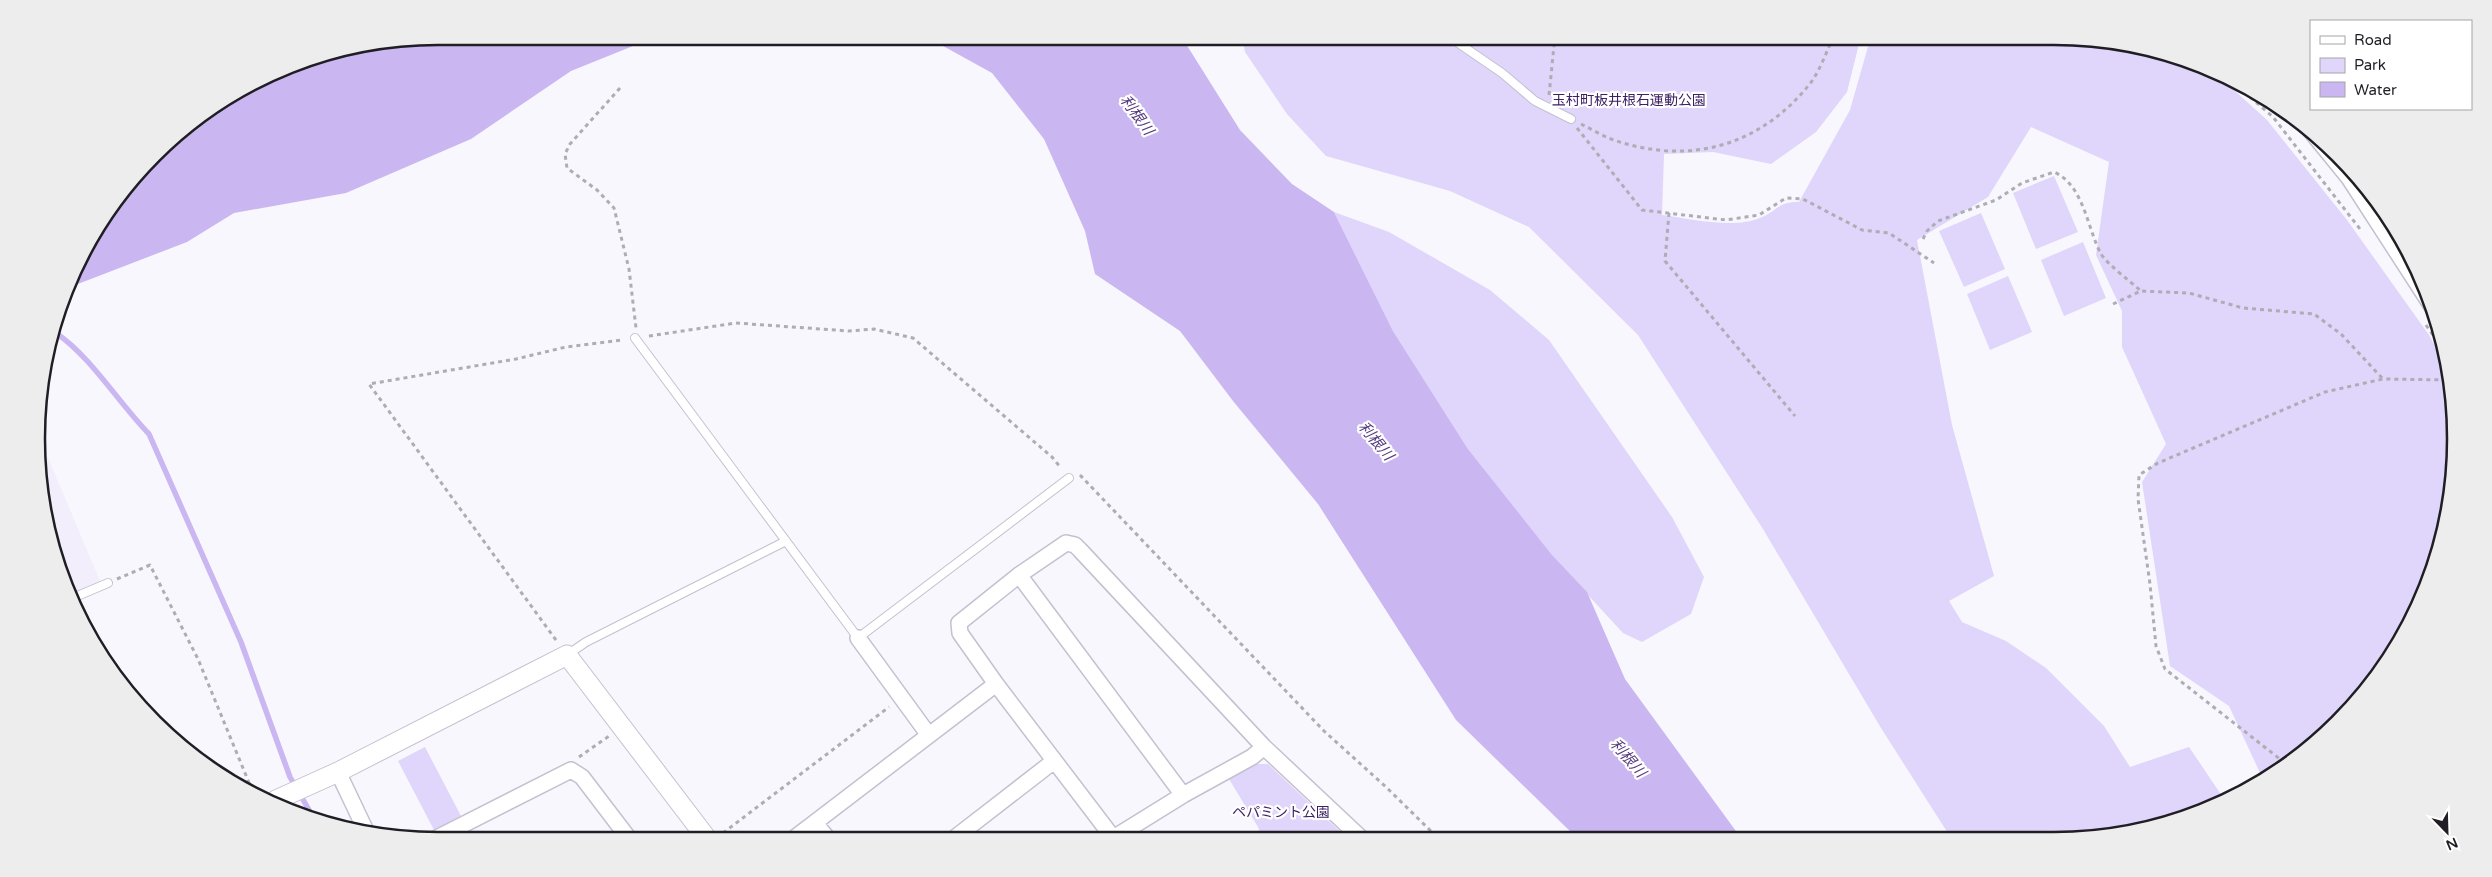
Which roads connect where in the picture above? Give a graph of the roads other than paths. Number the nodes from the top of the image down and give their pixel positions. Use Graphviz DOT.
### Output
graph roads {
  1 [pos="1461,45"];
  2 [pos="1571,119"];
  3 [pos="635,338"];
  4 [pos="1069,478"];
  5 [pos="786,541"];
  6 [pos="1020,576"];
  7 [pos="108,583"];
  8 [pos="78,596"];
  9 [pos="858,638"];
  10 [pos="567,655"];
  11 [pos="996,684"];
  12 [pos="928,734"];
  13 [pos="1264,747"];
  14 [pos="1054,761"];
  15 [pos="338,772"];
  16 [pos="1183,794"];
  17 [pos="280,798"];
  18 [pos="815,823"];
  19 [pos="363,824"];
  20 [pos="448,832"];
  21 [pos="624,832"];
  22 [pos="709,832"];
  23 [pos="803,832"];
  24 [pos="822,832"];
  25 [pos="962,832"];
  26 [pos="1108,832"];
  27 [pos="1124,832"];
  28 [pos="1355,832"];
  1 -- 2 [label="lane"];
  3 -- 5 [label="lane"];
  4 -- 9 [label="lane"];
  5 -- 9 [label="lane"];
  5 -- 10 [label="lane"];
  6 -- 11 [label="street"];
  6 -- 13 [label="street"];
  6 -- 16 [label="street"];
  7 -- 8 [label="lane"];
  9 -- 12 [label="street"];
  10 -- 15 [label="street"];
  10 -- 22 [label="street"];
  11 -- 12 [label="street"];
  11 -- 14 [label="street"];
  12 -- 18 [label="street"];
  13 -- 16 [label="street"];
  13 -- 28 [label="street"];
  14 -- 25 [label="street"];
  14 -- 26 [label="street"];
  15 -- 17 [label="street"];
  15 -- 19 [label="street"];
  16 -- 27 [label="street"];
  18 -- 23 [label="street"];
  18 -- 24 [label="street"];
  20 -- 21 [label="street"];
}
